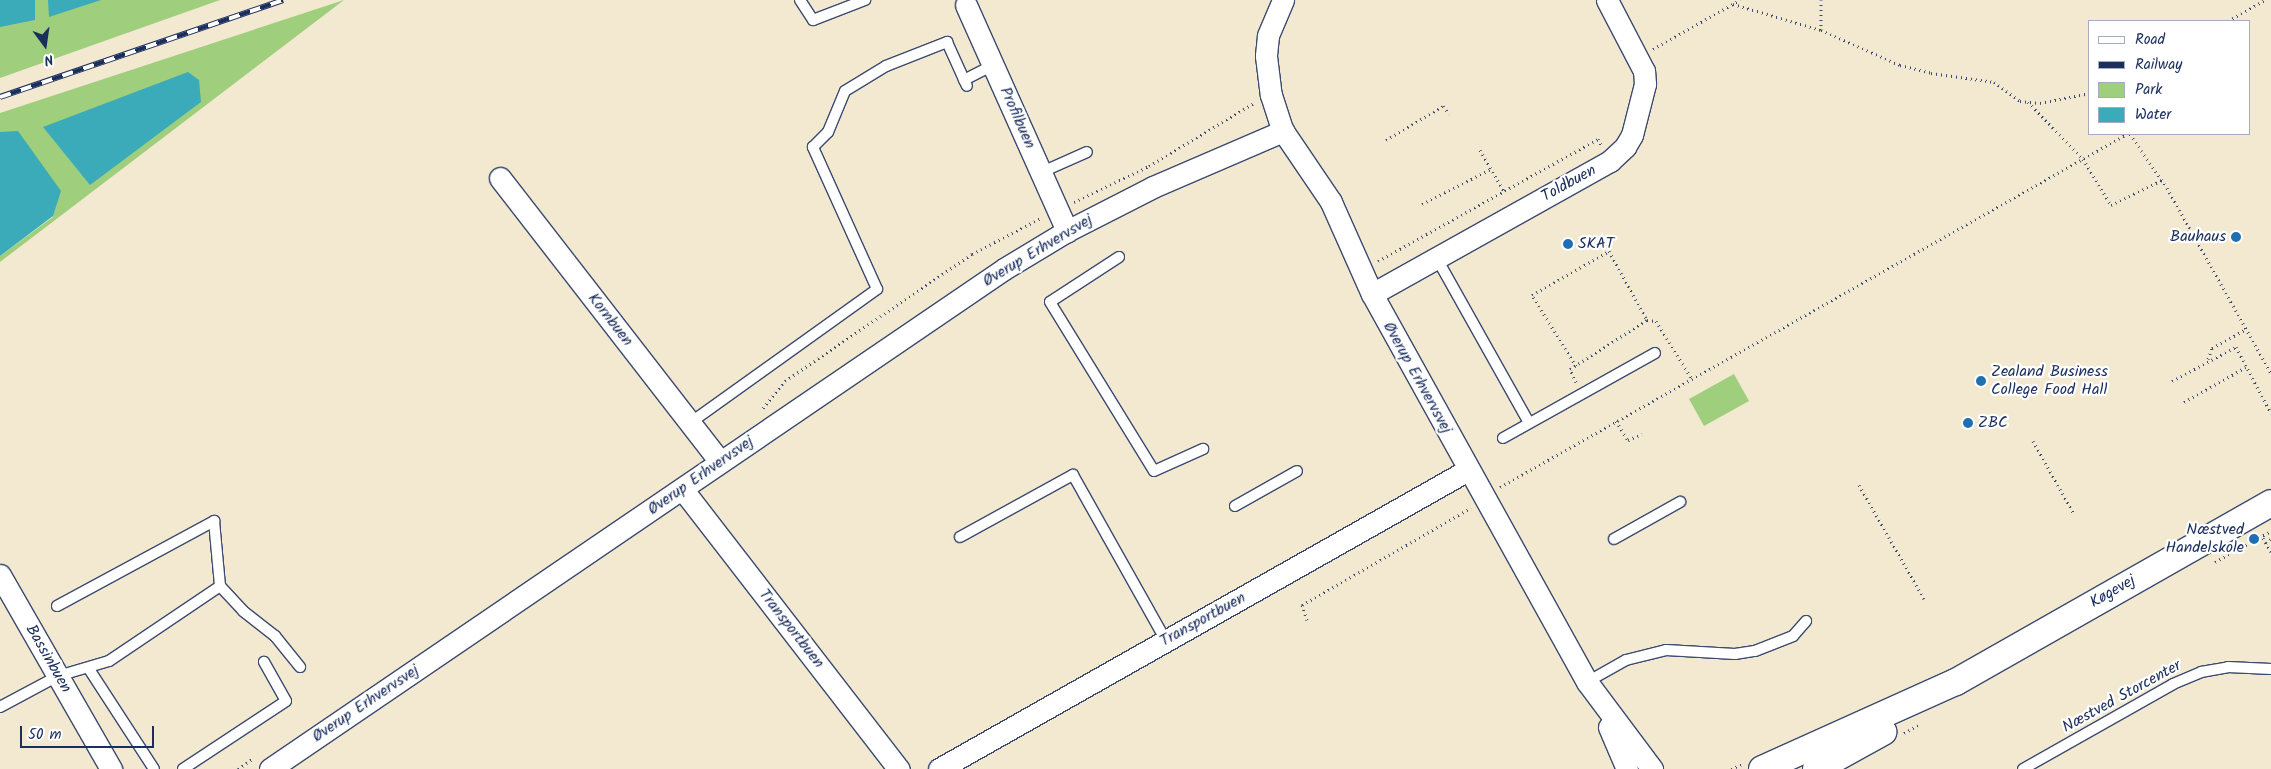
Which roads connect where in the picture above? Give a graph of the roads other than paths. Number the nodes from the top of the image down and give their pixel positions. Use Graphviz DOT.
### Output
graph roads {
  1 [pos="800,0"];
  2 [pos="865,0"];
  3 [pos="1283,0"];
  4 [pos="1607,0"];
  5 [pos="966,6"];
  6 [pos="994,65"];
  7 [pos="1283,131"];
  8 [pos="1087,152"];
  9 [pos="1042,172"];
  10 [pos="500,178"];
  11 [pos="1067,231"];
  12 [pos="1119,257"];
  13 [pos="1436,257"];
  14 [pos="1372,294"];
  15 [pos="1655,353"];
  16 [pos="690,423"];
  17 [pos="1528,423"];
  18 [pos="1503,438"];
  19 [pos="1203,449"];
  20 [pos="720,462"];
  21 [pos="1296,470"];
  22 [pos="1468,470"];
  23 [pos="682,490"];
  24 [pos="1680,502"];
  25 [pos="2271,503"];
  26 [pos="1234,506"];
  27 [pos="960,537"];
  28 [pos="1614,539"];
  29 [pos="0,575"];
  30 [pos="220,586"];
  31 [pos="57,606"];
  32 [pos="1806,621"];
  33 [pos="1166,641"];
  34 [pos="264,662"];
  35 [pos="300,667"];
  36 [pos="88,669"];
  37 [pos="2271,669"];
  38 [pos="58,676"];
  39 [pos="1587,682"];
  40 [pos="1956,682"];
  41 [pos="1599,702"];
  42 [pos="0,707"];
  43 [pos="111,769"];
  44 [pos="154,769"];
  45 [pos="183,769"];
  46 [pos="270,769"];
  47 [pos="899,769"];
  48 [pos="940,769"];
  49 [pos="1627,769"];
  50 [pos="1652,769"];
  51 [pos="1762,769"];
  52 [pos="1816,769"];
  53 [pos="2023,769"];
  1 -- 2 [label="lane"];
  3 -- 7 [label="street"];
  4 -- 13 [label="street, Toldbuen"];
  5 -- 6 [label="street, Profilbuen"];
  6 -- 9 [label="street, Profilbuen"];
  6 -- 16 [label="lane"];
  7 -- 11 [label="street, Øverup Erhvervsvej"];
  7 -- 14 [label="street, Øverup Erhvervsvej"];
  8 -- 9 [label="lane"];
  9 -- 11 [label="street, Profilbuen"];
  10 -- 16 [label="street, Kornbuen"];
  11 -- 20 [label="street, Øverup Erhvervsvej"];
  12 -- 19 [label="lane"];
  13 -- 14 [label="street, Toldbuen"];
  13 -- 17 [label="lane"];
  14 -- 22 [label="street, Øverup Erhvervsvej"];
  15 -- 17 [label="lane"];
  16 -- 20 [label="street, Kornbuen"];
  17 -- 18 [label="lane"];
  20 -- 23 [label="street, Øverup Erhvervsvej"];
  21 -- 26 [label="lane"];
  22 -- 33 [label="street, Transportbuen"];
  22 -- 39 [label="street, Øverup Erhvervsvej"];
  23 -- 46 [label="street, Øverup Erhvervsvej"];
  23 -- 47 [label="street, Transportbuen"];
  24 -- 28 [label="lane"];
  25 -- 40 [label="street, Køgevej"];
  27 -- 33 [label="lane"];
  29 -- 38 [label="street, Bassinbuen"];
  30 -- 31 [label="lane"];
  30 -- 35 [label="lane"];
  30 -- 36 [label="lane"];
  32 -- 39 [label="lane"];
  33 -- 48 [label="street, Transportbuen"];
  34 -- 45 [label="lane"];
  36 -- 38 [label="lane"];
  36 -- 44 [label="lane"];
  37 -- 53 [label="lane, Næstved Storcenter"];
  38 -- 42 [label="lane"];
  38 -- 43 [label="street, Bassinbuen"];
  39 -- 41 [label="street, Øverup Erhvervsvej"];
  40 -- 51 [label="street, Køgevej"];
  40 -- 52 [label="street, Køgevej"];
  41 -- 49 [label="street, Øverup Erhvervsvej"];
  41 -- 50 [label="street, Øverup Erhvervsvej"];
}
